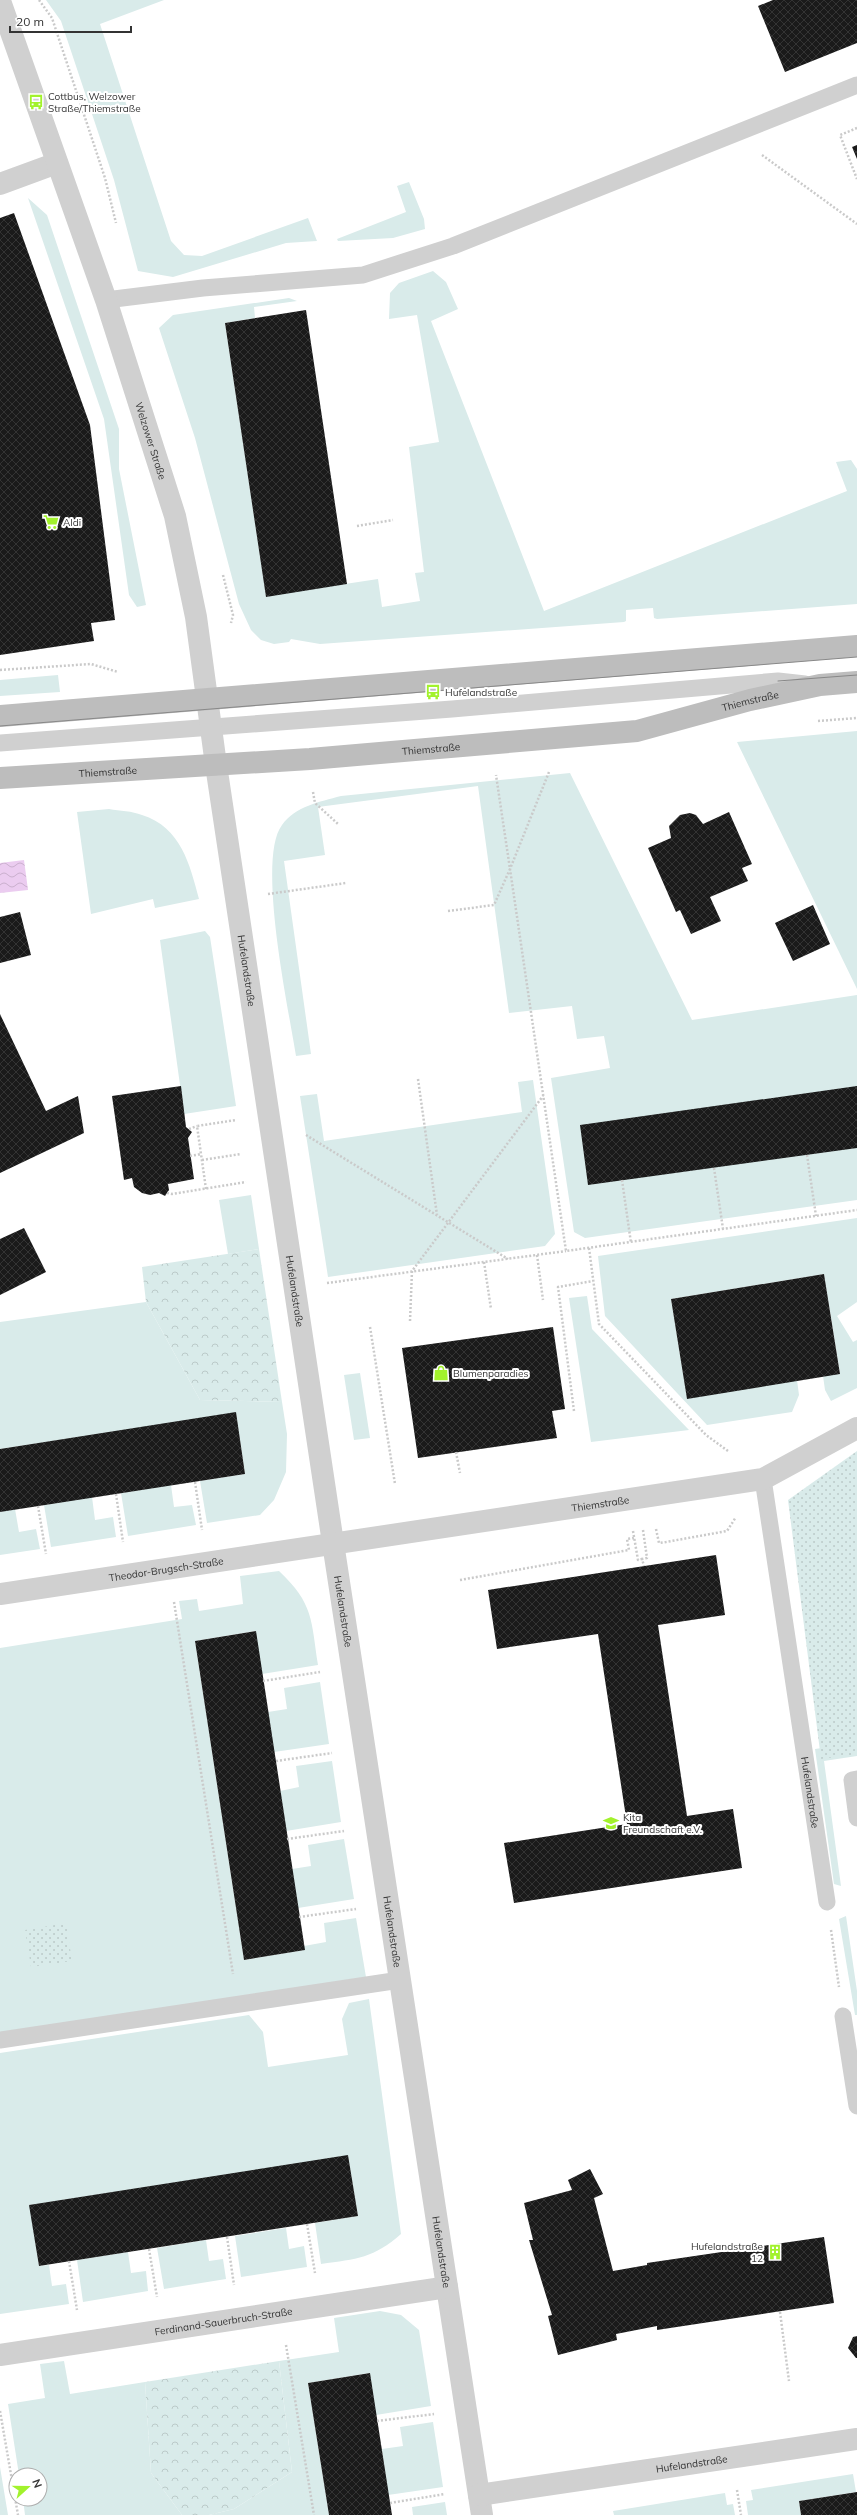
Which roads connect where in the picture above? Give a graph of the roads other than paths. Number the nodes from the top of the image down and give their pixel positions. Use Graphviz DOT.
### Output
graph roads {
  1 [pos="0,1"];
  2 [pos="857,85"];
  3 [pos="57,163"];
  4 [pos="0,184"];
  5 [pos="106,300"];
  6 [pos="857,646"];
  7 [pos="857,682"];
  8 [pos="820,685"];
  9 [pos="206,698"];
  10 [pos="0,716"];
  11 [pos="210,728"];
  12 [pos="0,743"];
  13 [pos="216,764"];
  14 [pos="0,778"];
  15 [pos="857,1428"];
  16 [pos="763,1479"];
  17 [pos="332,1543"];
  18 [pos="0,1594"];
  19 [pos="857,1779"];
  20 [pos="857,1818"];
  21 [pos="826,1902"];
  22 [pos="400,1980"];
  23 [pos="843,2016"];
  24 [pos="0,2040"];
  25 [pos="857,2106"];
  26 [pos="447,2287"];
  27 [pos="0,2355"];
  28 [pos="857,2439"];
  29 [pos="481,2505"];
  1 -- 3 [label="street, Welzower Straße"];
  2 -- 5 [label="lane"];
  3 -- 4 [label="street"];
  3 -- 5 [label="street, Welzower Straße"];
  5 -- 9 [label="street, Welzower Straße"];
  6 -- 9 [label="main road"];
  7 -- 8 [label="main road, Thiemstraße"];
  8 -- 11 [label="lane"];
  8 -- 13 [label="main road, Thiemstraße"];
  9 -- 10 [label="main road"];
  9 -- 11 [label="street, Welzower Straße"];
  11 -- 12 [label="lane"];
  11 -- 13 [label="street, Hufelandstraße"];
  13 -- 14 [label="main road, Thiemstraße"];
  13 -- 17 [label="street, Hufelandstraße"];
  15 -- 16 [label="street, Thiemstraße"];
  16 -- 17 [label="street, Thiemstraße"];
  16 -- 21 [label="lane, Hufelandstraße"];
  17 -- 18 [label="street, Theodor-Brugsch-Straße"];
  17 -- 22 [label="street, Hufelandstraße"];
  19 -- 20 [label="lane"];
  22 -- 24 [label="lane"];
  22 -- 26 [label="street, Hufelandstraße"];
  23 -- 25 [label="lane"];
  26 -- 27 [label="street, Ferdinand-Sauerbruch-Straße"];
  26 -- 29 [label="street, Hufelandstraße"];
  28 -- 29 [label="street, Hufelandstraße"];
}
